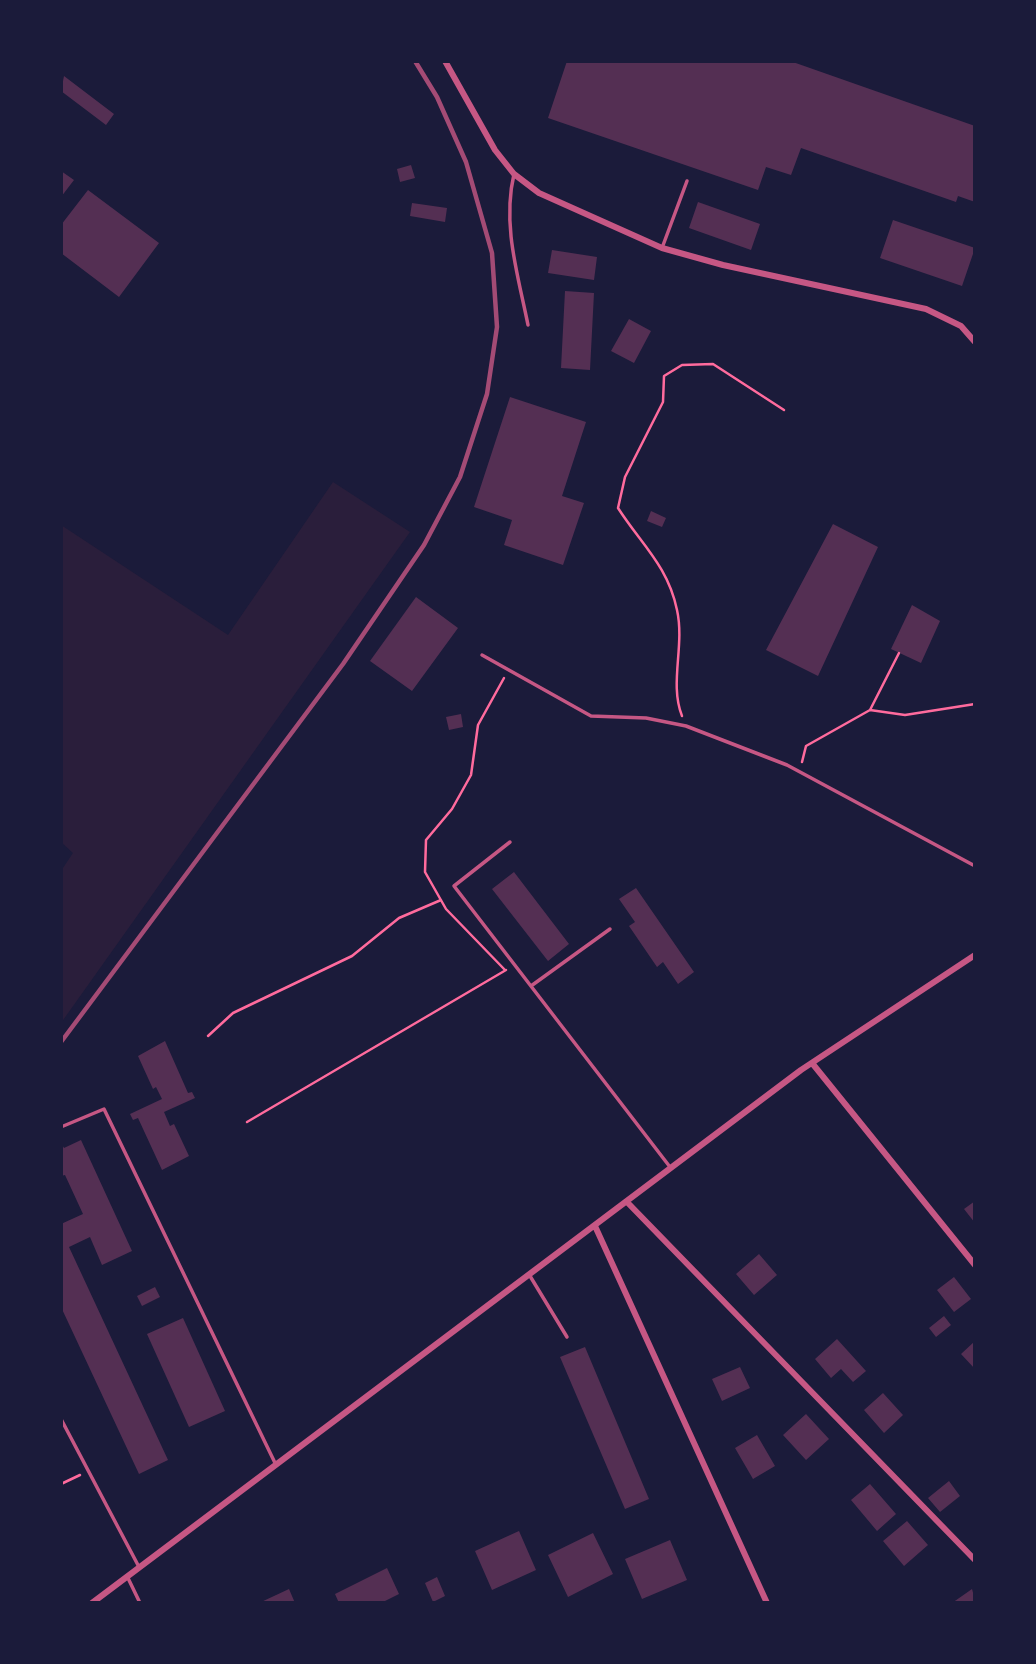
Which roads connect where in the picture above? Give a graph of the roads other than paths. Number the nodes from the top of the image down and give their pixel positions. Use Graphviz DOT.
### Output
graph roads {
  1 [pos="445,61"];
  2 [pos="513,174"];
  3 [pos="687,181"];
  4 [pos="662,247"];
  5 [pos="528,325"];
  6 [pos="975,342"];
  7 [pos="482,655"];
  8 [pos="510,842"];
  9 [pos="975,866"];
  10 [pos="610,929"];
  11 [pos="975,955"];
  12 [pos="531,986"];
  13 [pos="812,1063"];
  14 [pos="61,1127"];
  15 [pos="671,1168"];
  16 [pos="627,1202"];
  17 [pos="594,1226"];
  18 [pos="975,1265"];
  19 [pos="530,1275"];
  20 [pos="567,1337"];
  21 [pos="61,1419"];
  22 [pos="276,1465"];
  23 [pos="975,1560"];
  24 [pos="139,1567"];
  25 [pos="127,1576"];
  26 [pos="92,1603"];
  27 [pos="140,1603"];
  28 [pos="767,1603"];
  1 -- 2 [label="street"];
  2 -- 4 [label="street"];
  2 -- 5 [label="lane"];
  3 -- 4 [label="lane"];
  4 -- 6 [label="street"];
  7 -- 9 [label="lane"];
  8 -- 12 [label="lane"];
  10 -- 12 [label="lane"];
  11 -- 13 [label="street"];
  12 -- 15 [label="lane"];
  13 -- 15 [label="street"];
  13 -- 18 [label="street"];
  14 -- 22 [label="lane"];
  15 -- 16 [label="street"];
  16 -- 17 [label="street"];
  16 -- 23 [label="street"];
  17 -- 19 [label="street"];
  17 -- 28 [label="street"];
  19 -- 20 [label="lane"];
  19 -- 22 [label="street"];
  21 -- 24 [label="lane"];
  22 -- 24 [label="street"];
  24 -- 25 [label="street"];
  25 -- 26 [label="street"];
  25 -- 27 [label="lane"];
}
